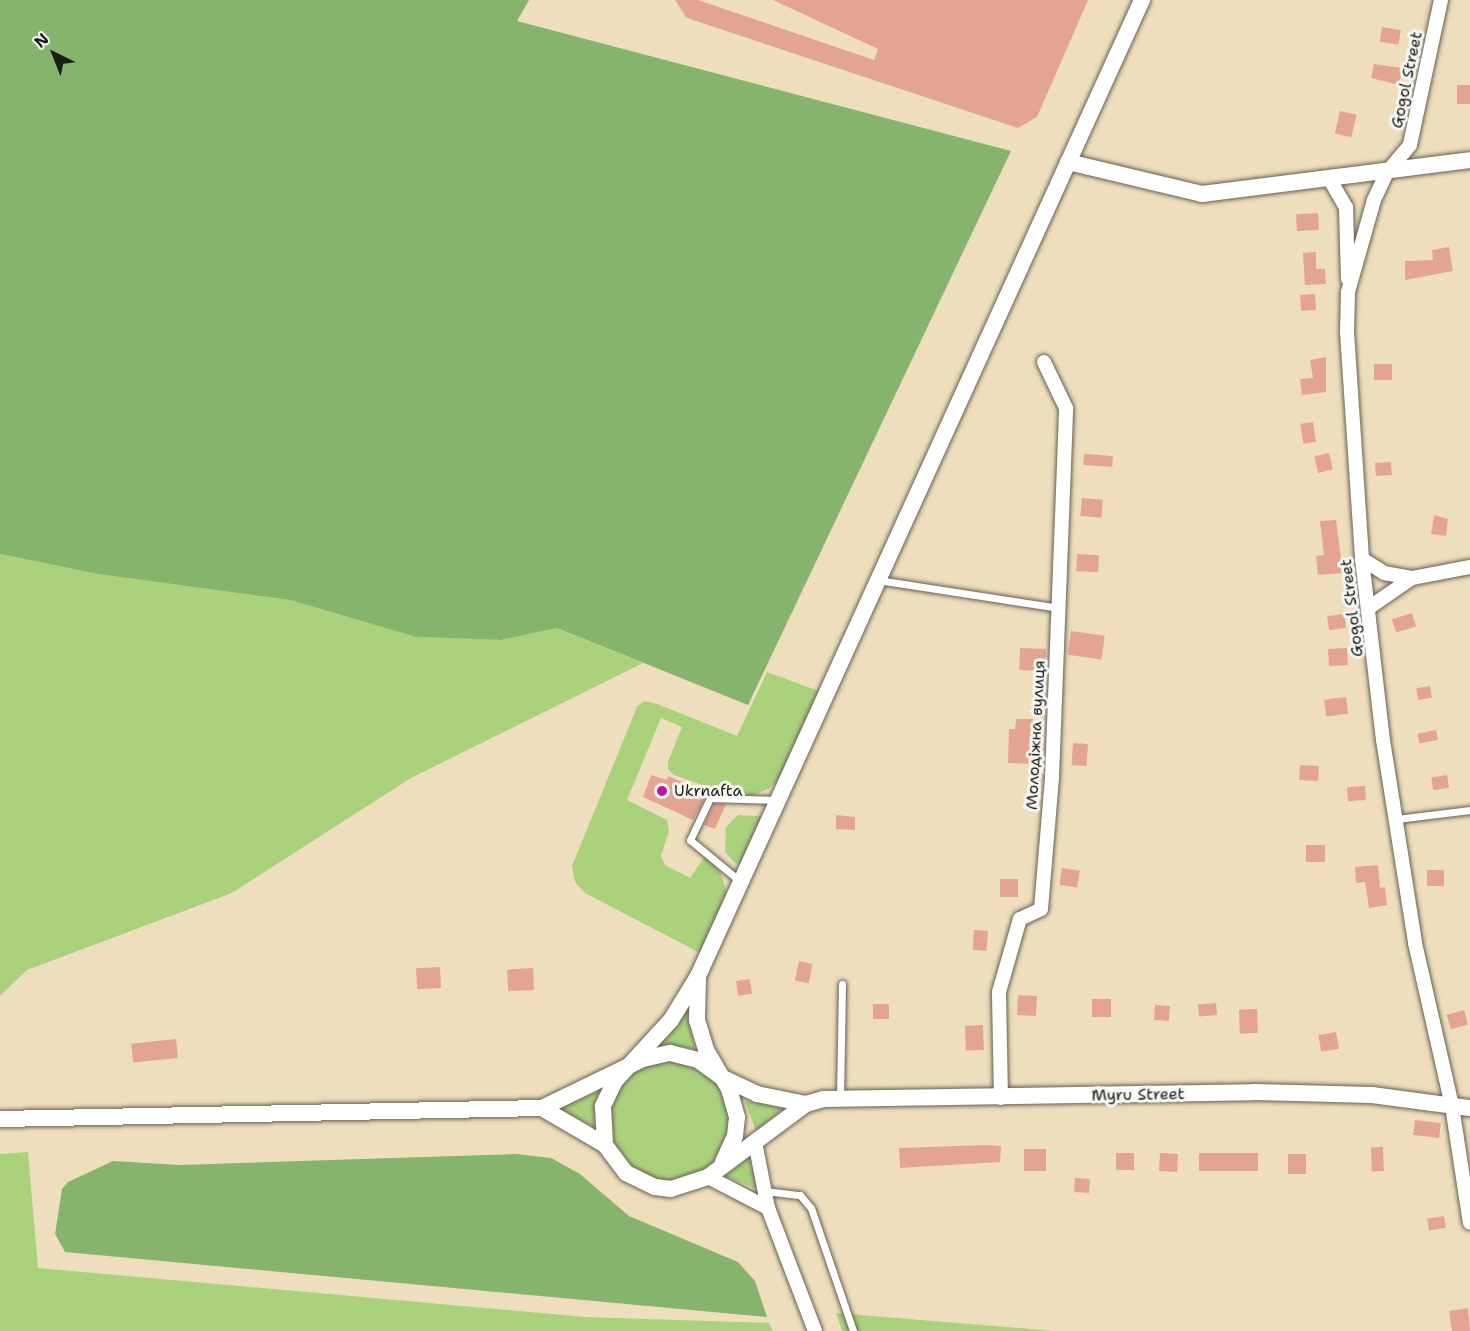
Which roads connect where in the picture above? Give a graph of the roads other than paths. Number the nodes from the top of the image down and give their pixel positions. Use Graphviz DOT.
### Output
graph roads {
  1 [pos="1142,0"];
  2 [pos="1441,0"];
  3 [pos="1470,160"];
  4 [pos="1068,162"];
  5 [pos="1386,172"];
  6 [pos="1329,178"];
  7 [pos="1348,292"];
  8 [pos="1044,362"];
  9 [pos="1362,559"];
  10 [pos="1470,567"];
  11 [pos="1412,578"];
  12 [pos="878,580"];
  13 [pos="1370,607"];
  14 [pos="1059,608"];
  15 [pos="778,800"];
  16 [pos="1470,810"];
  17 [pos="1396,819"];
  18 [pos="741,882"];
  19 [pos="698,976"];
  20 [pos="842,984"];
  21 [pos="627,1068"];
  22 [pos="721,1077"];
  23 [pos="1001,1098"];
  24 [pos="840,1099"];
  25 [pos="734,1101"];
  26 [pos="806,1104"];
  27 [pos="1452,1106"];
  28 [pos="542,1108"];
  29 [pos="1470,1108"];
  30 [pos="0,1119"];
  31 [pos="755,1142"];
  32 [pos="606,1145"];
  33 [pos="722,1163"];
  34 [pos="708,1177"];
  35 [pos="765,1191"];
  36 [pos="768,1208"];
  37 [pos="1470,1223"];
  38 [pos="815,1331"];
  39 [pos="853,1331"];
  1 -- 4 [label="street"];
  2 -- 5 [label="street, Gogol Street"];
  3 -- 5 [label="street"];
  4 -- 6 [label="street"];
  4 -- 12 [label="street"];
  5 -- 6 [label="street"];
  5 -- 7 [label="street, Gogol Street"];
  6 -- 7 [label="street"];
  7 -- 9 [label="street, Gogol Street"];
  8 -- 14 [label="street, Молодіжна вулиця"];
  9 -- 11 [label="street"];
  9 -- 13 [label="street, Gogol Street"];
  10 -- 11 [label="street"];
  11 -- 13 [label="street"];
  12 -- 14 [label="lane"];
  12 -- 15 [label="street"];
  13 -- 17 [label="street, Gogol Street"];
  14 -- 23 [label="street, Молодіжна вулиця"];
  15 -- 18 [label="street"];
  15 -- 18 [label="lane"];
  16 -- 17 [label="lane"];
  17 -- 27 [label="street, Gogol Street"];
  18 -- 19 [label="street"];
  19 -- 21 [label="street"];
  19 -- 22 [label="street"];
  20 -- 24 [label="lane"];
  21 -- 22 [label="street"];
  21 -- 28 [label="street"];
  21 -- 32 [label="street"];
  22 -- 25 [label="street"];
  22 -- 26 [label="street"];
  23 -- 24 [label="street, Myru Street"];
  23 -- 27 [label="street, Myru Street"];
  24 -- 26 [label="street, Myru Street"];
  25 -- 31 [label="street"];
  25 -- 33 [label="street"];
  26 -- 31 [label="street"];
  27 -- 29 [label="street, Myru Street"];
  27 -- 37 [label="street, Gogol Street"];
  28 -- 30 [label="street"];
  28 -- 32 [label="street"];
  31 -- 33 [label="street"];
  31 -- 35 [label="street"];
  32 -- 34 [label="street"];
  33 -- 34 [label="street"];
  34 -- 36 [label="street"];
  35 -- 36 [label="street"];
  35 -- 39 [label="lane"];
  36 -- 38 [label="street"];
}
